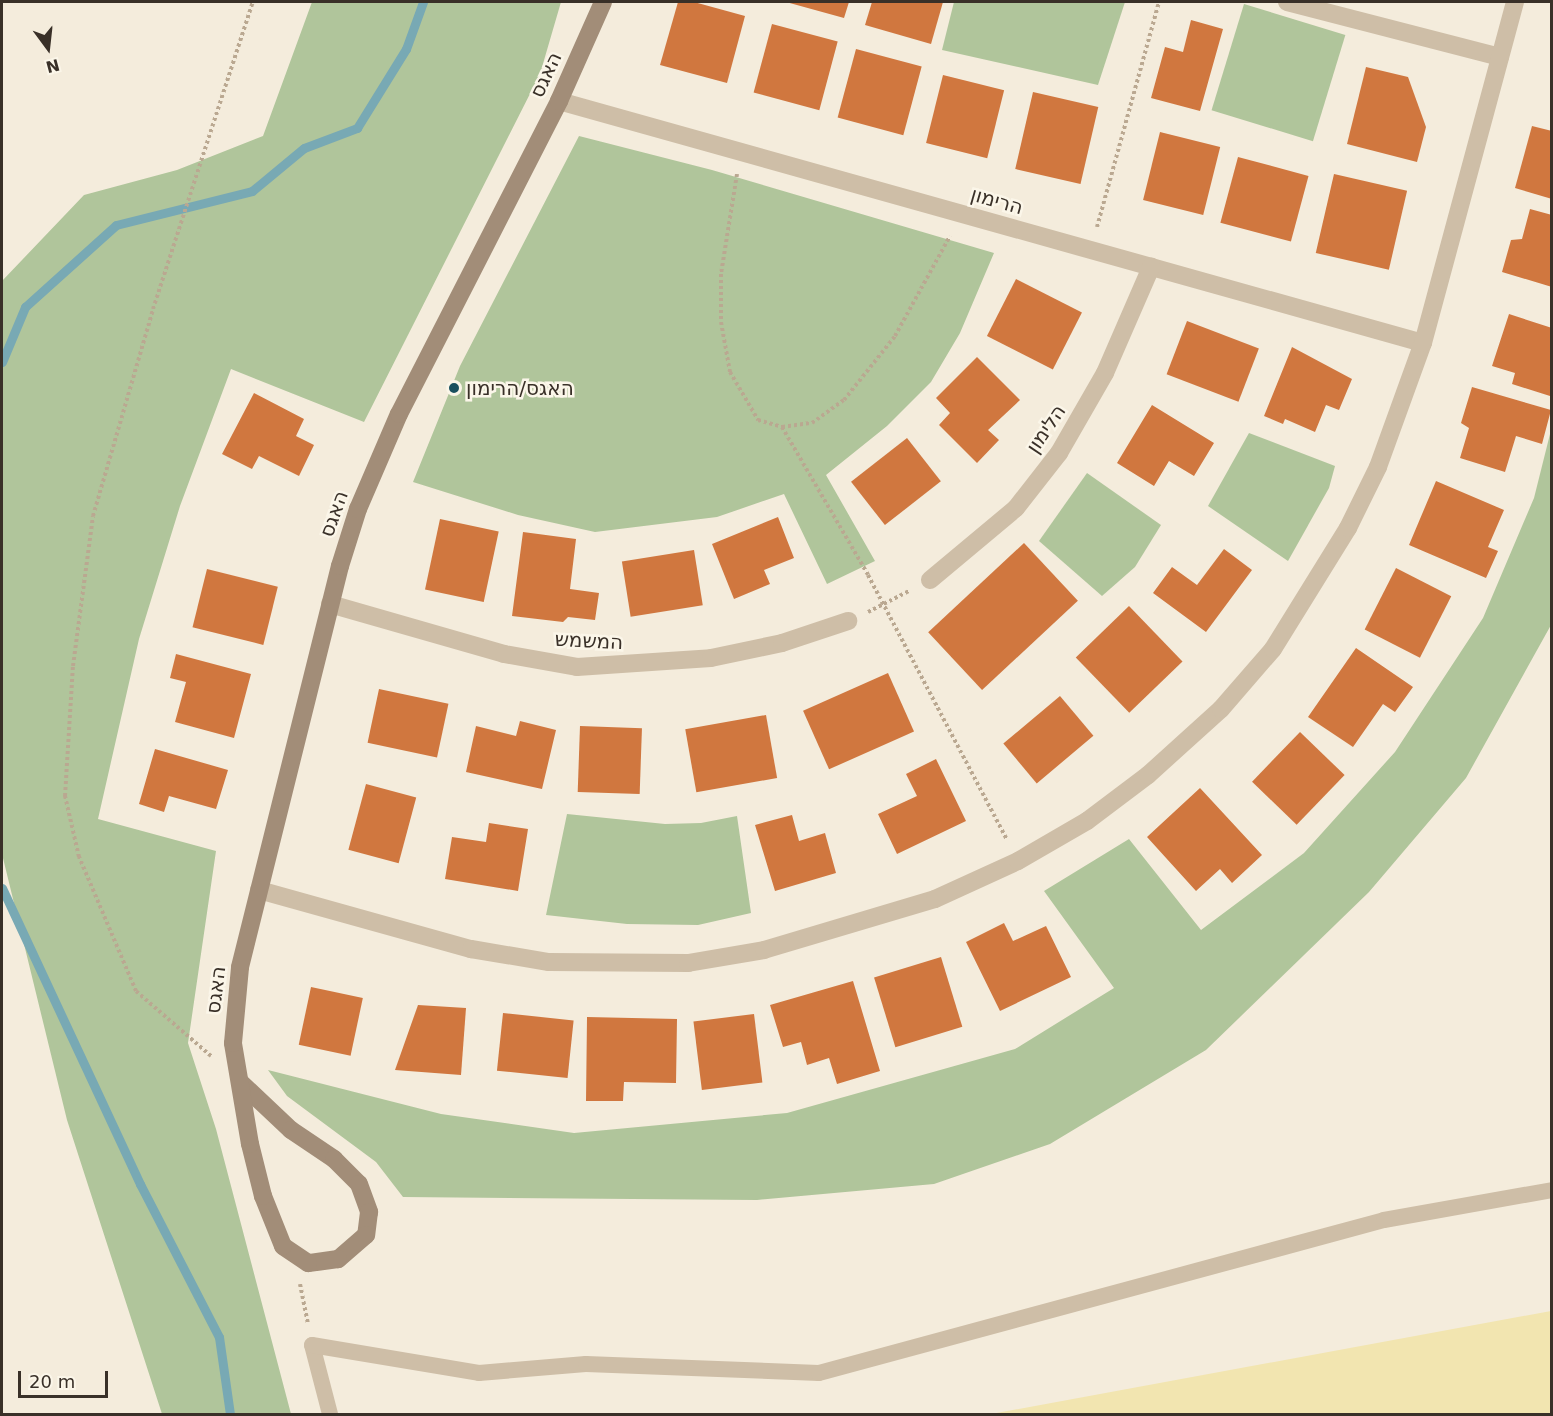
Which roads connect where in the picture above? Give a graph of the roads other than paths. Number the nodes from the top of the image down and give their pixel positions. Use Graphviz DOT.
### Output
graph roads {
  1 [pos="603,2"];
  2 [pos="1287,2"];
  3 [pos="1515,2"];
  4 [pos="1500,57"];
  5 [pos="559,101"];
  6 [pos="1151,267"];
  7 [pos="1423,343"];
  8 [pos="930,580"];
  9 [pos="330,604"];
  10 [pos="848,621"];
  11 [pos="259,890"];
  12 [pos="240,1082"];
  13 [pos="1551,1190"];
  14 [pos="330,1414"];
  1 -- 5 [label="street, האגס"];
  2 -- 4 [label="street"];
  3 -- 4 [label="street"];
  4 -- 7 [label="street"];
  5 -- 6 [label="street, הרימון"];
  5 -- 9 [label="street, האגס"];
  6 -- 7 [label="street, הרימון"];
  6 -- 8 [label="street, הלימון"];
  7 -- 11 [label="street"];
  9 -- 10 [label="street, המשמש"];
  9 -- 11 [label="street, האגס"];
  11 -- 12 [label="street, האגס"];
  12 -- 12 [label="street, האגס"];
  13 -- 14 [label="lane"];
}
